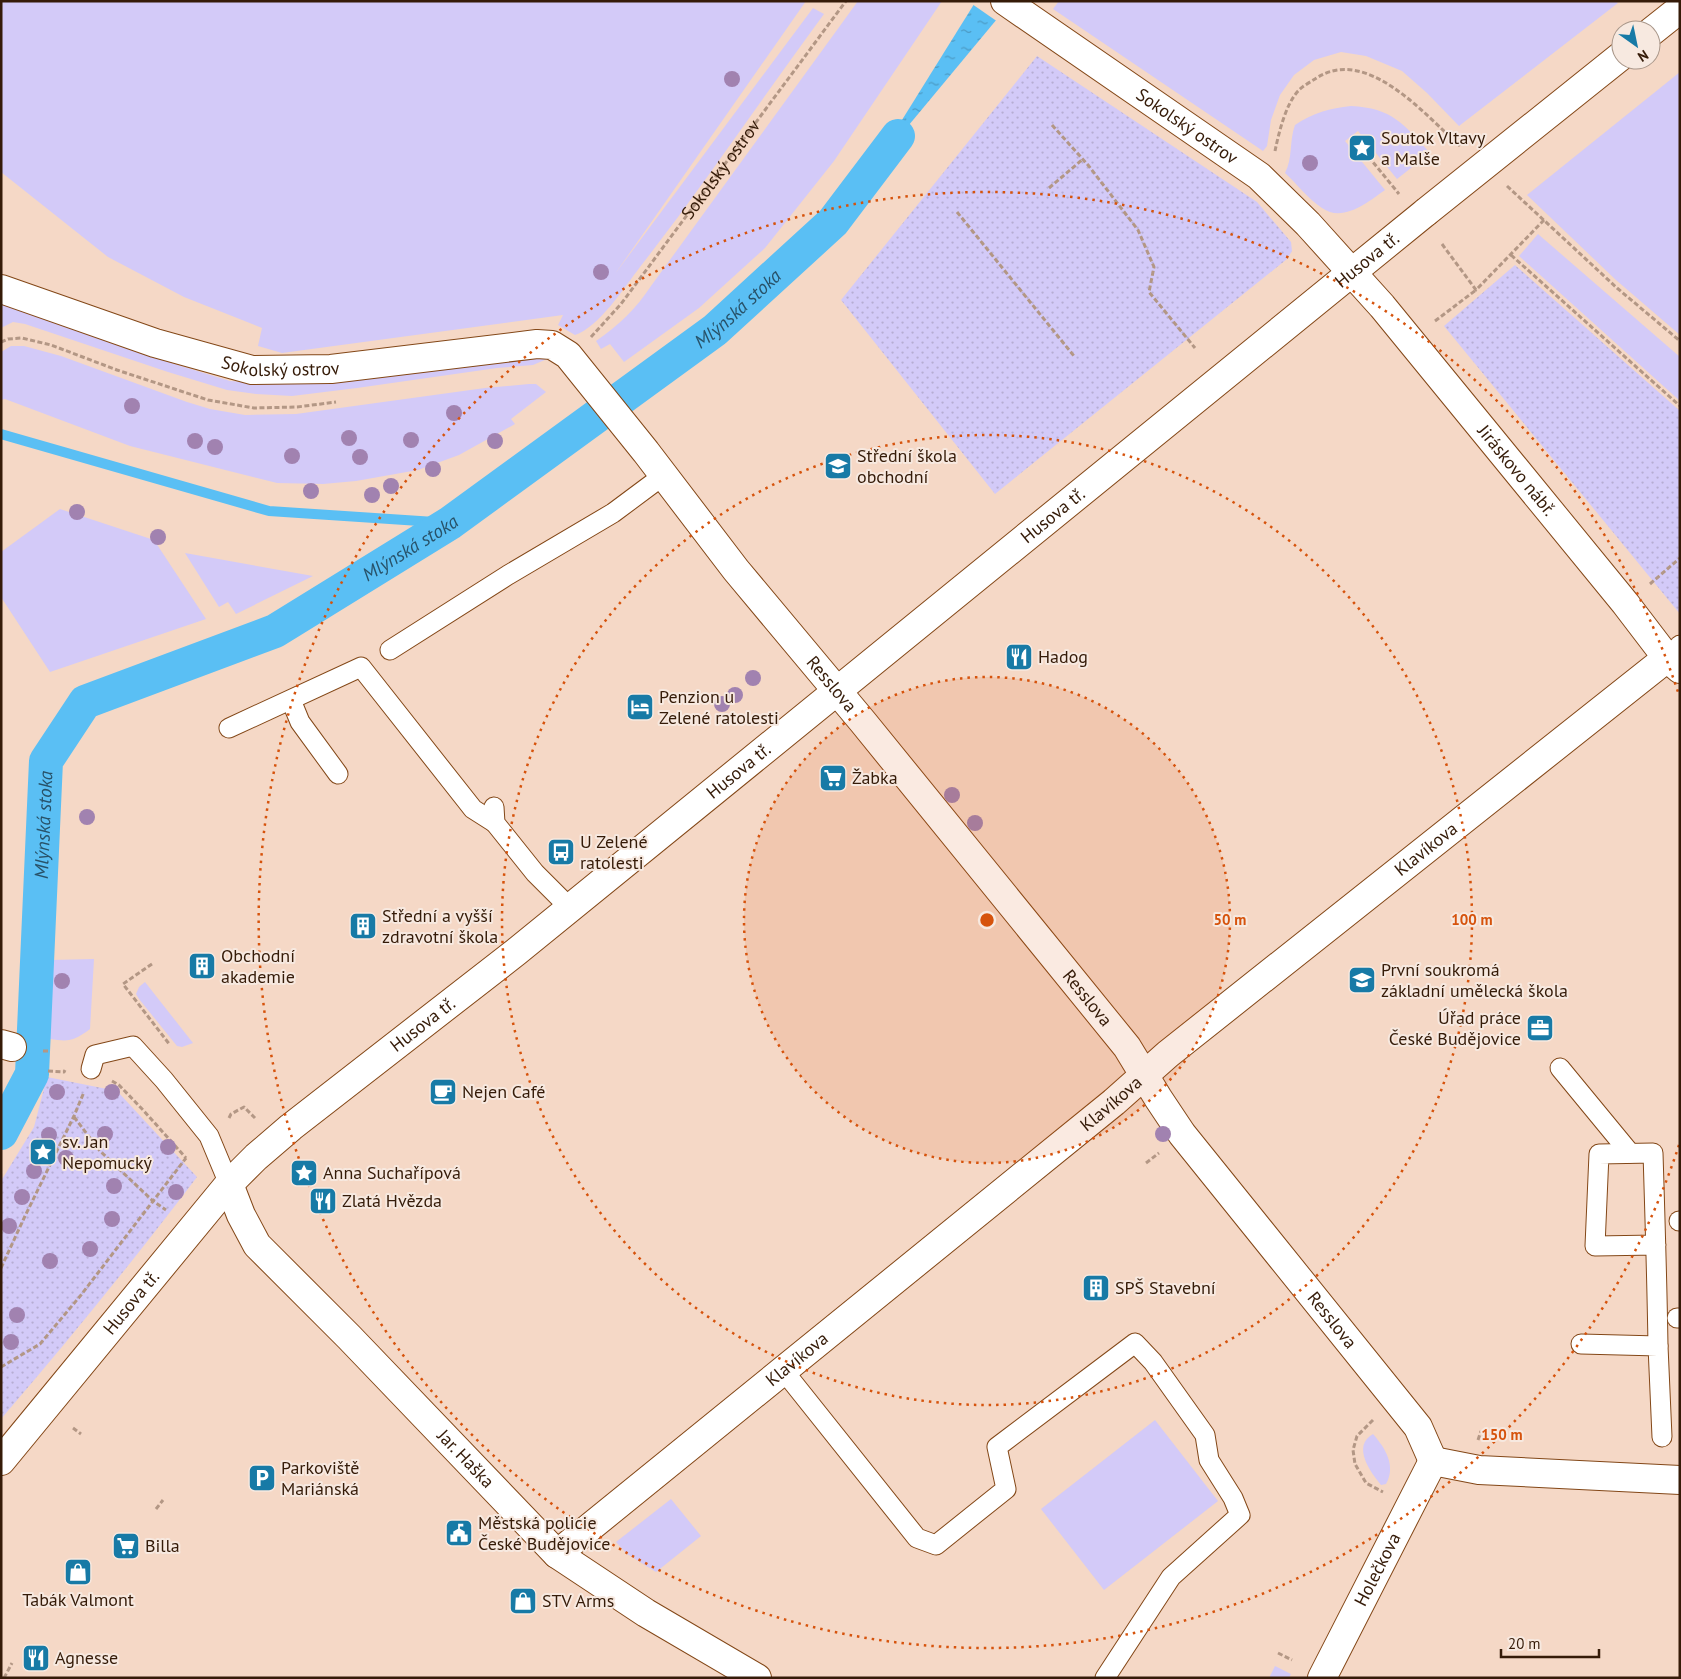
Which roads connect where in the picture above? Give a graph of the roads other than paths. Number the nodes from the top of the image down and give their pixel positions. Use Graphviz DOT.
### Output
graph roads {
  1 [pos="1005,1"];
  2 [pos="1680,9"];
  3 [pos="1661,24"];
  4 [pos="1611,64"];
  5 [pos="1351,272"];
  6 [pos="1,289"];
  7 [pos="574,361"];
  8 [pos="664,475"];
  9 [pos="390,650"];
  10 [pos="1675,657"];
  11 [pos="837,691"];
  12 [pos="291,700"];
  13 [pos="229,728"];
  14 [pos="338,774"];
  15 [pos="570,908"];
  16 [pos="1560,1068"];
  17 [pos="91,1069"];
  18 [pos="1145,1075"];
  19 [pos="1630,1153"];
  20 [pos="229,1184"];
  21 [pos="1656,1245"];
  22 [pos="1581,1344"];
  23 [pos="1658,1346"];
  24 [pos="783,1370"];
  25 [pos="1662,1437"];
  26 [pos="1,1461"];
  27 [pos="1433,1461"];
  28 [pos="1680,1480"];
  29 [pos="558,1554"];
  30 [pos="757,1678"];
  31 [pos="1106,1678"];
  32 [pos="1322,1678"];
  1 -- 5 [label="street, Sokolský ostrov"];
  2 -- 3 [label="street"];
  4 -- 5 [label="street, Husova tř., bridge"];
  5 -- 10 [label="street, Jiráskovo nábř."];
  5 -- 11 [label="street, Husova tř."];
  6 -- 7 [label="street, Sokolský ostrov"];
  7 -- 8 [label="street, Resslova"];
  8 -- 9 [label="lane"];
  8 -- 11 [label="street, Resslova"];
  10 -- 18 [label="street, Klavíkova"];
  11 -- 15 [label="street, Husova tř."];
  11 -- 18 [label="street, Resslova"];
  12 -- 13 [label="lane"];
  12 -- 14 [label="lane"];
  12 -- 15 [label="lane"];
  15 -- 20 [label="street, Husova tř."];
  16 -- 19 [label="lane"];
  17 -- 20 [label="lane"];
  18 -- 24 [label="street, Klavíkova"];
  18 -- 27 [label="street, Resslova"];
  19 -- 21 [label="lane"];
  19 -- 21 [label="lane"];
  20 -- 26 [label="street, Husova tř."];
  20 -- 29 [label="street, Jar. Haška"];
  21 -- 23 [label="lane"];
  22 -- 23 [label="lane"];
  23 -- 25 [label="lane"];
  24 -- 29 [label="street, Klavíkova"];
  24 -- 31 [label="lane"];
  27 -- 28 [label="street"];
  27 -- 32 [label="street, Holečkova"];
  29 -- 30 [label="street, Jar. Haška"];
}
